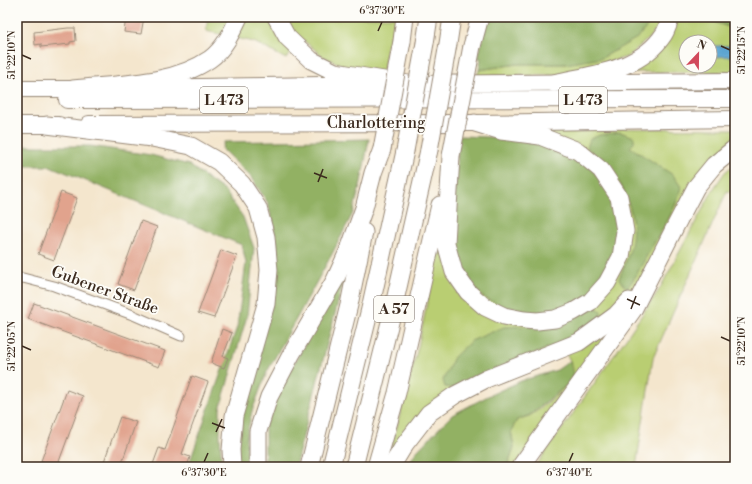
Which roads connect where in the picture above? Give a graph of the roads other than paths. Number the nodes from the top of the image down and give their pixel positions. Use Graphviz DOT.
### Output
graph roads {
  1 [pos="239,17"];
  2 [pos="276,17"];
  3 [pos="406,17"];
  4 [pos="429,17"];
  5 [pos="452,17"];
  6 [pos="476,17"];
  7 [pos="480,17"];
  8 [pos="671,17"];
  9 [pos="472,46"];
  10 [pos="735,81"];
  11 [pos="554,83"];
  12 [pos="408,84"];
  13 [pos="17,89"];
  14 [pos="73,89"];
  15 [pos="735,99"];
  16 [pos="17,100"];
  17 [pos="735,120"];
  18 [pos="475,123"];
  19 [pos="17,125"];
  20 [pos="47,125"];
  21 [pos="735,148"];
  22 [pos="382,150"];
  23 [pos="451,156"];
  24 [pos="17,280"];
  25 [pos="647,283"];
  26 [pos="181,336"];
  27 [pos="232,467"];
  28 [pos="258,467"];
  29 [pos="309,467"];
  30 [pos="331,467"];
  31 [pos="354,467"];
  32 [pos="376,467"];
  33 [pos="391,467"];
  34 [pos="520,467"];
  1 -- 14 [label="highway"];
  2 -- 12 [label="highway"];
  3 -- 22 [label="highway, bridge"];
  4 -- 30 [label="highway, A 57, bridge"];
  5 -- 31 [label="highway, A 57, bridge"];
  6 -- 9 [label="highway"];
  7 -- 9 [label="highway"];
  8 -- 11 [label="highway"];
  9 -- 23 [label="highway, bridge"];
  10 -- 11 [label="highway"];
  11 -- 12 [label="highway"];
  12 -- 14 [label="highway"];
  13 -- 14 [label="highway"];
  15 -- 16 [label="highway, Charlottering / L 473"];
  17 -- 18 [label="highway, Charlottering / L 473"];
  18 -- 20 [label="highway, Charlottering / L 473"];
  18 -- 23 [label="highway"];
  19 -- 20 [label="highway, Charlottering / L 473"];
  20 -- 27 [label="highway"];
  21 -- 25 [label="highway"];
  22 -- 28 [label="highway"];
  22 -- 29 [label="highway"];
  23 -- 32 [label="highway"];
  24 -- 26 [label="street, Gubener Straße"];
  25 -- 33 [label="highway"];
  25 -- 34 [label="highway"];
}
